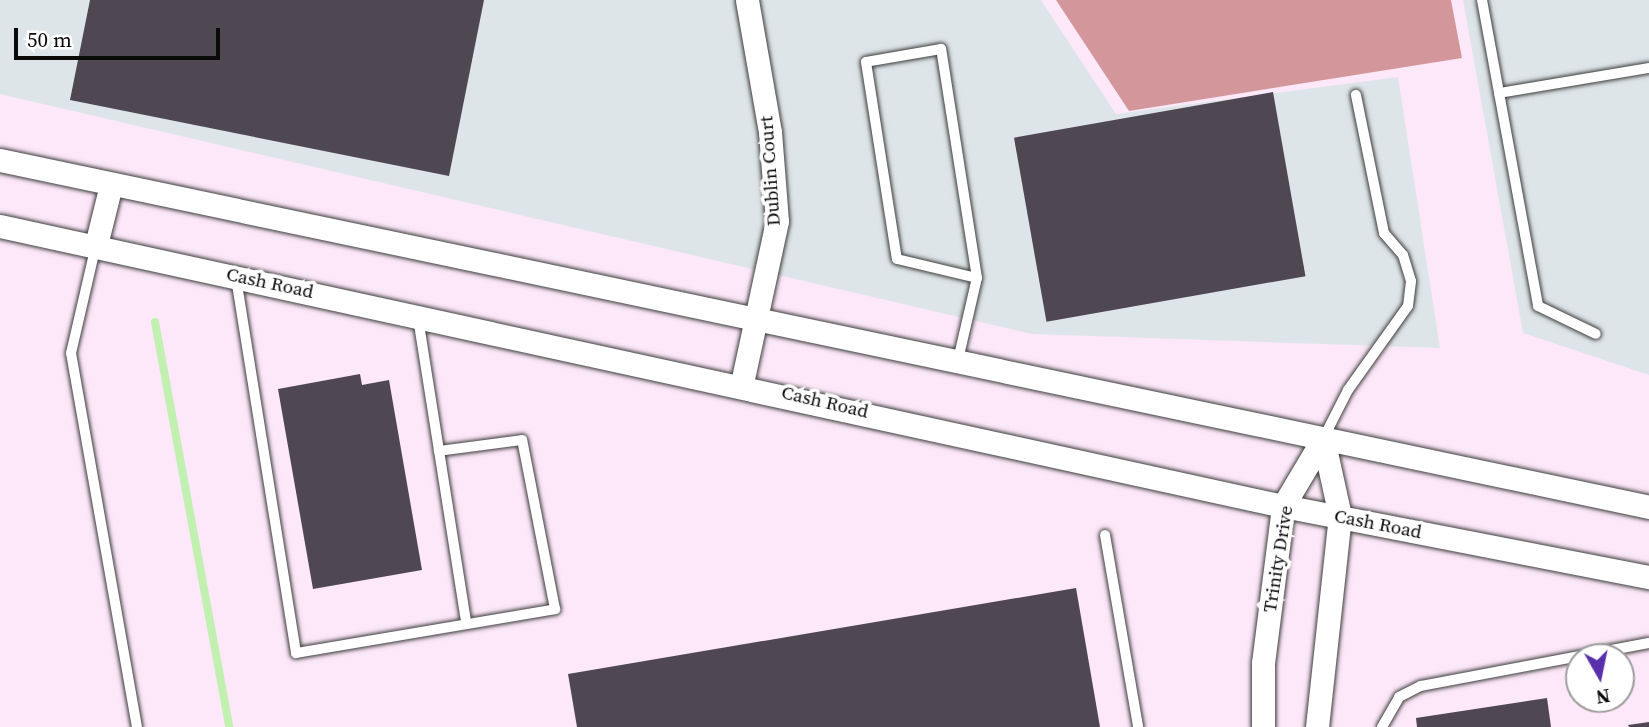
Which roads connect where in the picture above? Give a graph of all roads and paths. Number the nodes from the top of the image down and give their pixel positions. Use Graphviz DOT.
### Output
graph roads {
  1 [pos="747,0"];
  2 [pos="1482,0"];
  3 [pos="1649,68"];
  4 [pos="1499,93"];
  5 [pos="1356,95"];
  6 [pos="0,160"];
  7 [pos="111,185"];
  8 [pos="0,226"];
  9 [pos="96,245"];
  10 [pos="236,275"];
  11 [pos="977,278"];
  12 [pos="418,314"];
  13 [pos="758,316"];
  14 [pos="1596,334"];
  15 [pos="958,360"];
  16 [pos="742,383"];
  17 [pos="1323,439"];
  18 [pos="439,451"];
  19 [pos="1283,506"];
  20 [pos="1649,507"];
  21 [pos="1340,516"];
  22 [pos="1105,535"];
  23 [pos="1649,577"];
  24 [pos="466,620"];
  25 [pos="1649,643"];
  26 [pos="137,727"];
  27 [pos="1138,727"];
  28 [pos="1263,727"];
  29 [pos="1317,727"];
  30 [pos="1382,727"];
  1 -- 13 [label="street, Dublin Court"];
  2 -- 4 [label="lane"];
  3 -- 4 [label="lane"];
  4 -- 14 [label="lane"];
  5 -- 17 [label="lane"];
  6 -- 7 [label="street"];
  7 -- 9 [label="street"];
  7 -- 13 [label="street"];
  8 -- 9 [label="street, Cash Road"];
  9 -- 10 [label="street, Cash Road"];
  9 -- 26 [label="lane"];
  10 -- 12 [label="street, Cash Road"];
  10 -- 24 [label="lane"];
  11 -- 11 [label="lane"];
  11 -- 15 [label="lane"];
  12 -- 16 [label="street, Cash Road"];
  12 -- 18 [label="lane"];
  13 -- 15 [label="street"];
  13 -- 16 [label="street, Dublin Court"];
  15 -- 17 [label="street"];
  16 -- 19 [label="street, Cash Road"];
  17 -- 19 [label="street, Trinity Drive"];
  17 -- 20 [label="street"];
  17 -- 21 [label="street"];
  18 -- 24 [label="lane"];
  18 -- 24 [label="lane"];
  19 -- 21 [label="street, Cash Road"];
  19 -- 28 [label="street, Trinity Drive"];
  21 -- 23 [label="street, Cash Road"];
  21 -- 29 [label="street"];
  22 -- 27 [label="lane"];
  25 -- 30 [label="lane"];
}
